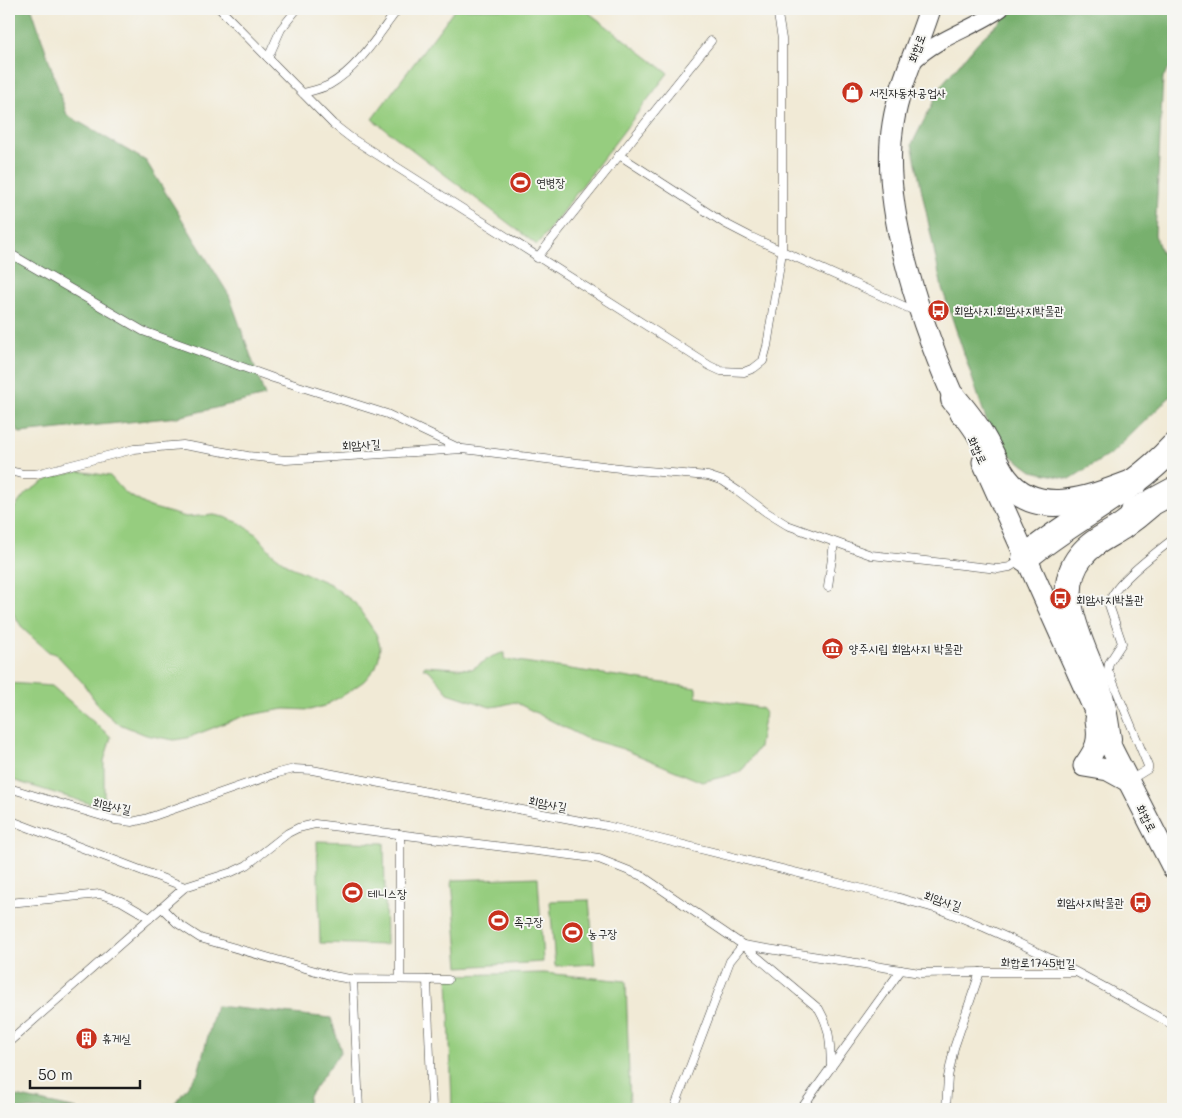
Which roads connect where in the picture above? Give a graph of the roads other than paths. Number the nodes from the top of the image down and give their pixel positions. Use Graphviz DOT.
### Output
graph roads {
  1 [pos="220,9"];
  2 [pos="297,9"];
  3 [pos="398,9"];
  4 [pos="777,9"];
  5 [pos="1001,9"];
  6 [pos="930,27"];
  7 [pos="711,41"];
  8 [pos="268,58"];
  9 [pos="303,93"];
  10 [pos="619,155"];
  11 [pos="782,252"];
  12 [pos="9,253"];
  13 [pos="537,258"];
  14 [pos="921,314"];
  15 [pos="954,399"];
  16 [pos="1173,447"];
  17 [pos="463,449"];
  18 [pos="9,471"];
  19 [pos="1135,482"];
  20 [pos="1173,491"];
  21 [pos="1149,505"];
  22 [pos="1173,540"];
  23 [pos="834,543"];
  24 [pos="1025,558"];
  25 [pos="828,587"];
  26 [pos="1094,710"];
  27 [pos="1108,739"];
  28 [pos="1128,781"];
  29 [pos="9,788"];
  30 [pos="9,820"];
  31 [pos="400,834"];
  32 [pos="1173,868"];
  33 [pos="185,887"];
  34 [pos="9,903"];
  35 [pos="162,908"];
  36 [pos="150,918"];
  37 [pos="743,945"];
  38 [pos="901,970"];
  39 [pos="980,972"];
  40 [pos="1076,972"];
  41 [pos="353,979"];
  42 [pos="400,979"];
  43 [pos="427,980"];
  44 [pos="448,980"];
  45 [pos="1173,1025"];
  46 [pos="9,1042"];
  47 [pos="831,1068"];
  48 [pos="359,1109"];
  49 [pos="432,1109"];
  50 [pos="674,1109"];
  51 [pos="801,1109"];
  52 [pos="946,1109"];
  1 -- 8 [label="lane"];
  2 -- 8 [label="lane"];
  3 -- 9 [label="lane"];
  4 -- 11 [label="lane"];
  5 -- 6 [label="street"];
  6 -- 14 [label="main road, 화합로"];
  7 -- 10 [label="lane"];
  8 -- 9 [label="lane"];
  9 -- 13 [label="lane"];
  10 -- 11 [label="lane"];
  10 -- 13 [label="lane"];
  11 -- 13 [label="lane"];
  11 -- 14 [label="lane"];
  12 -- 17 [label="lane"];
  14 -- 15 [label="main road, 화합로"];
  15 -- 19 [label="highway"];
  15 -- 24 [label="main road, 화합로"];
  16 -- 19 [label="highway"];
  17 -- 18 [label="lane, 회암사길"];
  17 -- 23 [label="lane, 회암사길"];
  19 -- 24 [label="highway"];
  20 -- 21 [label="highway"];
  21 -- 24 [label="highway"];
  21 -- 27 [label="highway"];
  22 -- 28 [label="lane"];
  23 -- 24 [label="lane, 회암사길"];
  23 -- 25 [label="lane"];
  24 -- 26 [label="main road, 화합로"];
  26 -- 27 [label="main road, 화합로"];
  26 -- 28 [label="main road"];
  27 -- 28 [label="main road, 화합로"];
  28 -- 32 [label="main road, 화합로"];
  29 -- 40 [label="lane, 회암사길"];
  30 -- 33 [label="lane"];
  31 -- 33 [label="lane"];
  31 -- 37 [label="lane"];
  31 -- 42 [label="lane"];
  33 -- 35 [label="lane"];
  34 -- 36 [label="lane"];
  35 -- 36 [label="lane"];
  35 -- 41 [label="lane"];
  36 -- 46 [label="lane"];
  37 -- 38 [label="lane, 화합로1745번길"];
  37 -- 47 [label="lane"];
  37 -- 50 [label="lane"];
  38 -- 39 [label="lane, 화합로1745번길"];
  38 -- 47 [label="lane"];
  39 -- 40 [label="lane, 화합로1745번길"];
  39 -- 52 [label="lane"];
  40 -- 45 [label="lane, 화합로1745번길"];
  41 -- 42 [label="lane"];
  41 -- 48 [label="lane"];
  42 -- 43 [label="lane"];
  43 -- 44 [label="lane"];
  43 -- 49 [label="lane"];
  47 -- 51 [label="lane"];
}
